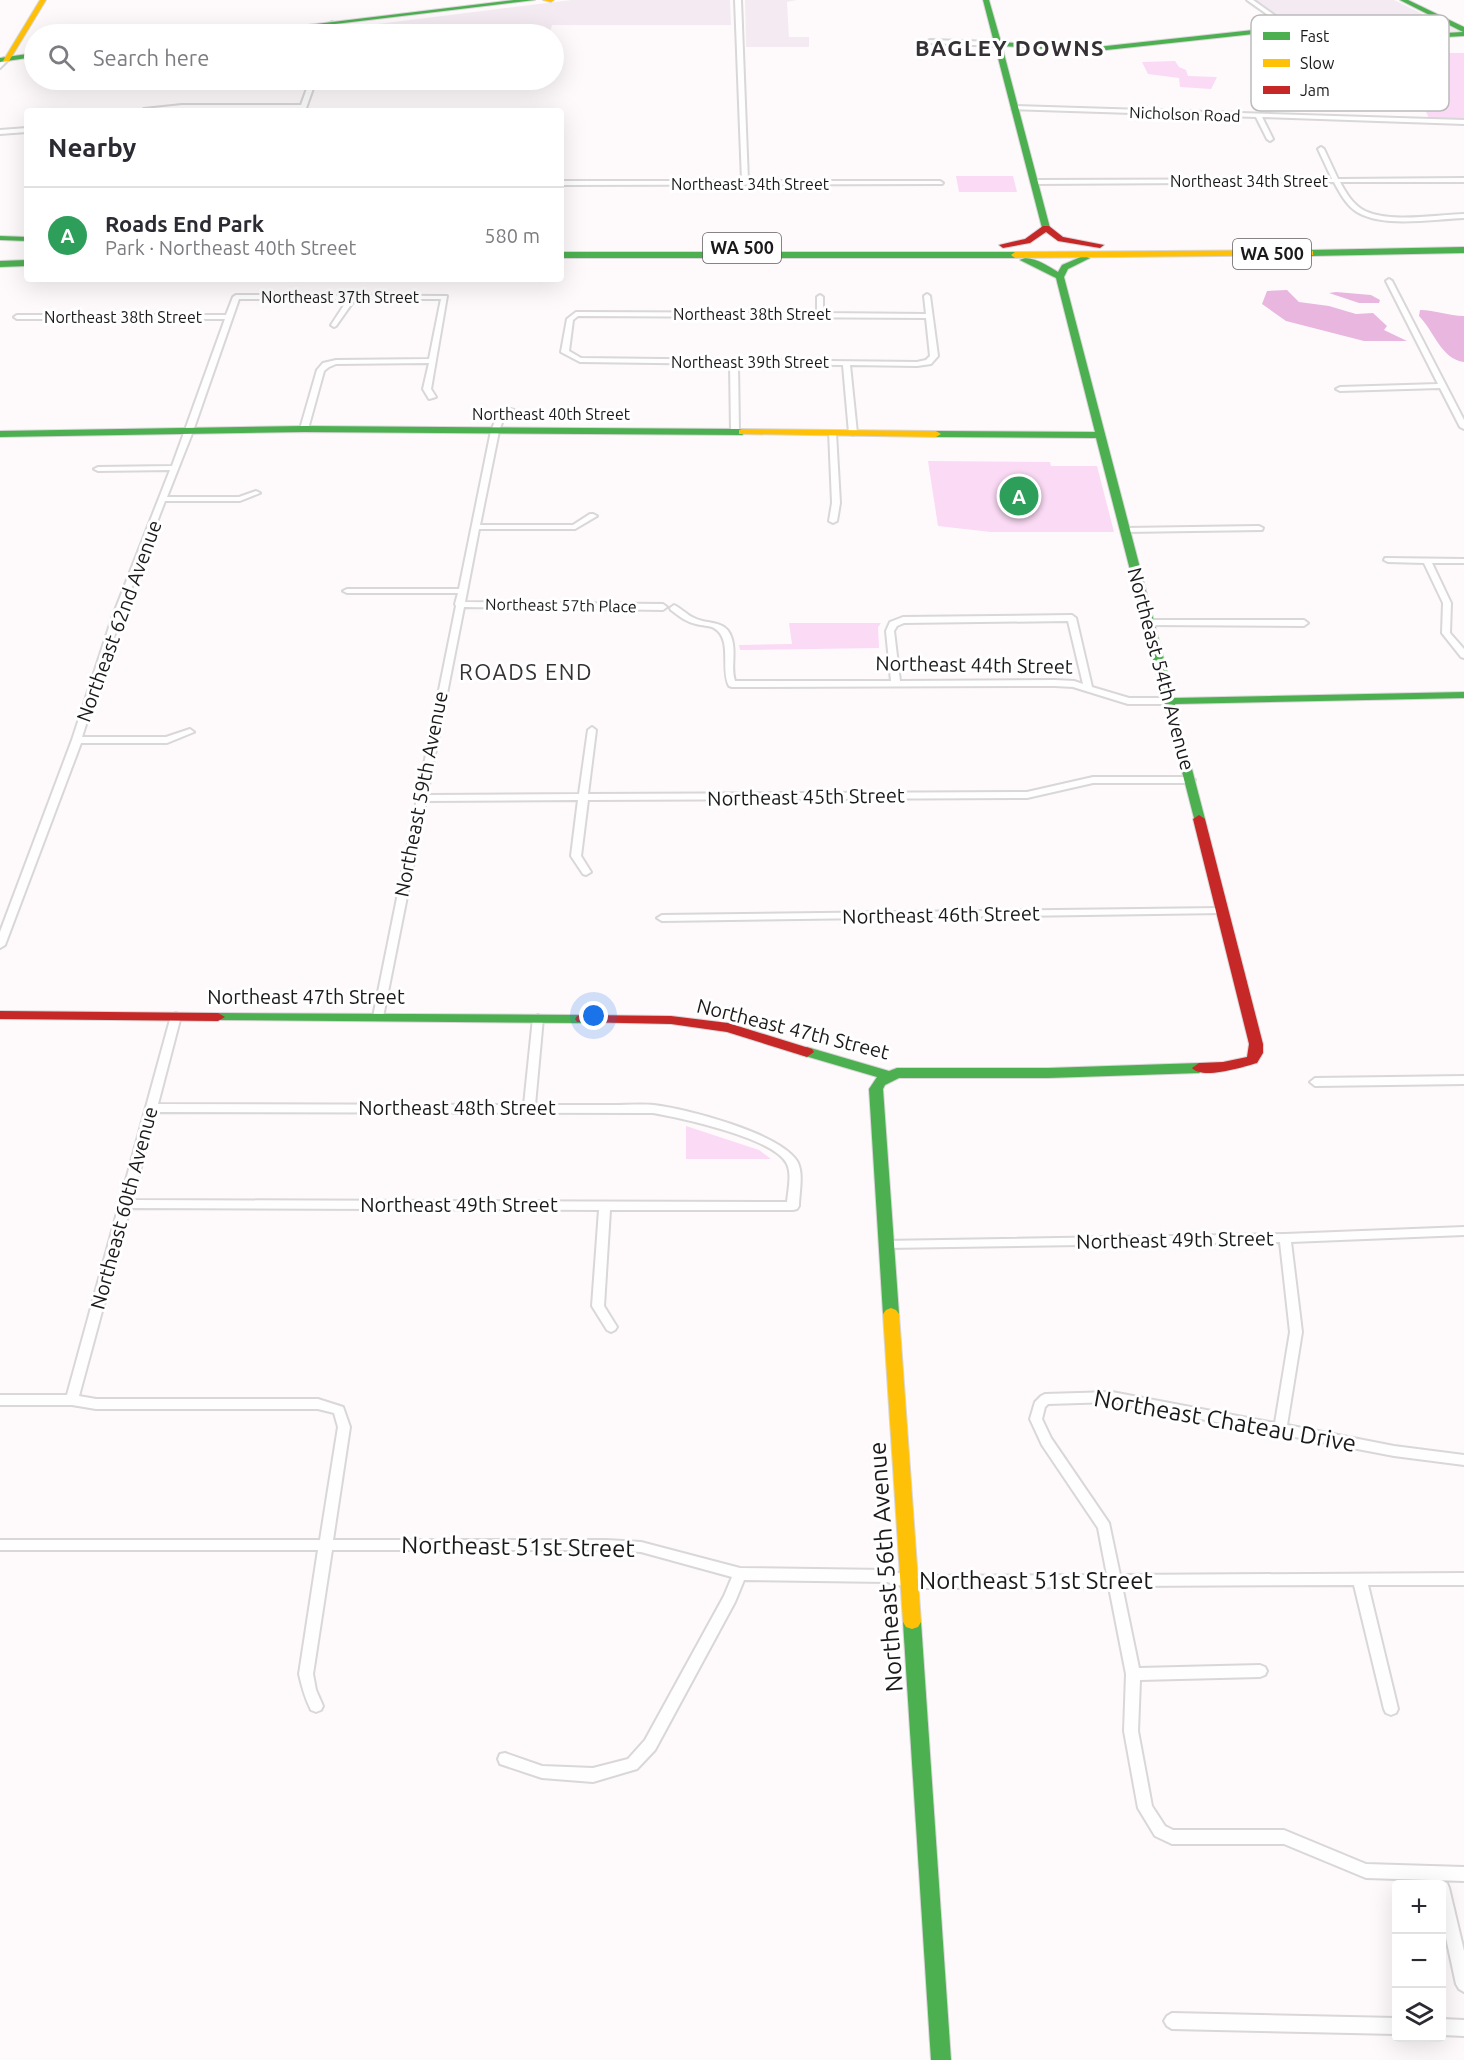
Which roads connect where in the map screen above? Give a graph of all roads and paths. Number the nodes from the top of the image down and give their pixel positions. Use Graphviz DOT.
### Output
graph roads {
  1 [pos="43,0"];
  2 [pos="532,0"];
  3 [pos="546,0"];
  4 [pos="551,0"];
  5 [pos="738,0"];
  6 [pos="986,0"];
  7 [pos="1250,0"];
  8 [pos="1403,0"];
  9 [pos="1272,15"];
  10 [pos="1432,15"];
  11 [pos="27,24"];
  12 [pos="365,24"];
  13 [pos="1449,24"];
  14 [pos="24,29"];
  15 [pos="1251,32"];
  16 [pos="1464,32"];
  17 [pos="1449,33"];
  18 [pos="930,42"];
  19 [pos="997,44"];
  20 [pos="24,59"];
  21 [pos="2,62"];
  22 [pos="309,90"];
  23 [pos="167,108"];
  24 [pos="262,108"];
  25 [pos="302,108"];
  26 [pos="1014,108"];
  27 [pos="1258,116"];
  28 [pos="1464,122"];
  29 [pos="24,130"];
  30 [pos="0,132"];
  31 [pos="1270,139"];
  32 [pos="1321,148"];
  33 [pos="1337,180"];
  34 [pos="1464,180"];
  35 [pos="1035,182"];
  36 [pos="564,183"];
  37 [pos="746,183"];
  38 [pos="940,183"];
  39 [pos="1464,216"];
  40 [pos="1046,228"];
  41 [pos="0,238"];
  42 [pos="24,238"];
  43 [pos="1464,243"];
  44 [pos="1189,247"];
  45 [pos="564,248"];
  46 [pos="0,250"];
  47 [pos="24,250"];
  48 [pos="1464,250"];
  49 [pos="926,251"];
  50 [pos="564,255"];
  51 [pos="1101,255"];
  52 [pos="24,257"];
  53 [pos="0,258"];
  54 [pos="24,263"];
  55 [pos="0,264"];
  56 [pos="1060,277"];
  57 [pos="1389,281"];
  58 [pos="927,296"];
  59 [pos="236,297"];
  60 [pos="820,297"];
  61 [pos="352,298"];
  62 [pos="699,303"];
  63 [pos="699,314"];
  64 [pos="820,315"];
  65 [pos="928,316"];
  66 [pos="17,317"];
  67 [pos="228,317"];
  68 [pos="334,325"];
  69 [pos="571,358"];
  70 [pos="432,362"];
  71 [pos="734,362"];
  72 [pos="846,363"];
  73 [pos="1442,386"];
  74 [pos="1340,389"];
  75 [pos="432,397"];
  76 [pos="510,410"];
  77 [pos="1464,427"];
  78 [pos="304,429"];
  79 [pos="189,431"];
  80 [pos="495,431"];
  81 [pos="735,432"];
  82 [pos="832,433"];
  83 [pos="853,433"];
  84 [pos="0,435"];
  85 [pos="1101,435"];
  86 [pos="175,468"];
  87 [pos="98,469"];
  88 [pos="256,493"];
  89 [pos="162,499"];
  90 [pos="593,516"];
  91 [pos="833,522"];
  92 [pos="477,527"];
  93 [pos="1259,528"];
  94 [pos="1125,530"];
  95 [pos="1388,561"];
  96 [pos="1427,561"];
  97 [pos="1464,561"];
  98 [pos="347,591"];
  99 [pos="462,591"];
  100 [pos="459,604"];
  101 [pos="663,607"];
  102 [pos="674,608"];
  103 [pos="1149,622"];
  104 [pos="1304,623"];
  105 [pos="1460,647"];
  106 [pos="1464,656"];
  107 [pos="896,683"];
  108 [pos="1088,688"];
  109 [pos="1464,695"];
  110 [pos="1170,700"];
  111 [pos="592,730"];
  112 [pos="190,732"];
  113 [pos="77,740"];
  114 [pos="1190,780"];
  115 [pos="421,798"];
  116 [pos="583,800"];
  117 [pos="586,873"];
  118 [pos="1221,911"];
  119 [pos="662,918"];
  120 [pos="0,945"];
  121 [pos="0,1015"];
  122 [pos="176,1016"];
  123 [pos="378,1017"];
  124 [pos="538,1018"];
  125 [pos="1251,1060"];
  126 [pos="889,1076"];
  127 [pos="1464,1080"];
  128 [pos="1315,1082"];
  129 [pos="151,1108"];
  130 [pos="529,1108"];
  131 [pos="124,1204"];
  132 [pos="605,1206"];
  133 [pos="793,1206"];
  134 [pos="1464,1231"];
  135 [pos="1285,1238"];
  136 [pos="886,1244"];
  137 [pos="611,1326"];
  138 [pos="0,1400"];
  139 [pos="72,1400"];
  140 [pos="1280,1430"];
  141 [pos="1464,1460"];
  142 [pos="0,1545"];
  143 [pos="326,1545"];
  144 [pos="740,1574"];
  145 [pos="1464,1579"];
  146 [pos="1113,1580"];
  147 [pos="1360,1581"];
  148 [pos="910,1582"];
  149 [pos="1260,1671"];
  150 [pos="1133,1674"];
  151 [pos="316,1706"];
  152 [pos="1391,1709"];
  153 [pos="505,1759"];
  154 [pos="1464,1874"];
  155 [pos="1427,1880"];
  156 [pos="1446,1880"];
  157 [pos="1446,1908"];
  158 [pos="1464,1984"];
  159 [pos="1172,2021"];
  160 [pos="1392,2026"];
  161 [pos="1446,2027"];
  162 [pos="1464,2028"];
  163 [pos="941,2060"];
  1 -- 11 [label="main road"];
  2 -- 12 [label="main road"];
  3 -- 4 [label="main road"];
  5 -- 37 [label="street"];
  6 -- 19 [label="main road"];
  7 -- 9 [label="street"];
  8 -- 10 [label="main road"];
  13 -- 16 [label="main road"];
  14 -- 21 [label="main road"];
  15 -- 19 [label="main road"];
  16 -- 17 [label="main road"];
  18 -- 19 [label="street"];
  19 -- 26 [label="main road"];
  20 -- 21 [label="main road"];
  22 -- 25 [label="street"];
  23 -- 24 [label="street"];
  26 -- 27 [label="street, Nicholson Road"];
  26 -- 35 [label="main road"];
  27 -- 28 [label="street, Nicholson Road"];
  27 -- 31 [label="street"];
  29 -- 30 [label="street"];
  32 -- 33 [label="street"];
  33 -- 34 [label="street, Northeast 34th Street"];
  33 -- 35 [label="street, Northeast 34th Street"];
  33 -- 39 [label="street"];
  35 -- 40 [label="main road"];
  36 -- 37 [label="street, Northeast 34th Street"];
  37 -- 38 [label="street, Northeast 34th Street"];
  40 -- 44 [label="main road"];
  40 -- 49 [label="main road"];
  41 -- 42 [label="main road"];
  43 -- 44 [label="main road, WA 500"];
  44 -- 49 [label="main road, WA 500"];
  45 -- 49 [label="main road, WA 500"];
  46 -- 47 [label="main road"];
  48 -- 51 [label="main road, WA 500"];
  49 -- 50 [label="main road, WA 500"];
  49 -- 51 [label="main road, WA 500"];
  49 -- 56 [label="main road"];
  51 -- 56 [label="main road"];
  52 -- 53 [label="main road"];
  54 -- 55 [label="main road"];
  56 -- 85 [label="main road, Northeast 54th Avenue"];
  57 -- 73 [label="street"];
  58 -- 65 [label="street"];
  59 -- 61 [label="street, Northeast 37th Street"];
  59 -- 67 [label="street, Northeast 62nd Avenue"];
  60 -- 64 [label="street"];
  61 -- 68 [label="street"];
  61 -- 70 [label="street, Northeast 37th Street"];
  62 -- 63 [label="street"];
  63 -- 64 [label="street, Northeast 38th Street"];
  63 -- 69 [label="street, Northeast 38th Street"];
  64 -- 65 [label="street, Northeast 38th Street"];
  65 -- 72 [label="street, Northeast 39th Street"];
  66 -- 67 [label="street, Northeast 38th Street"];
  67 -- 79 [label="street, Northeast 62nd Avenue"];
  69 -- 71 [label="street, Northeast 39th Street"];
  70 -- 75 [label="street"];
  70 -- 78 [label="street"];
  71 -- 72 [label="street, Northeast 39th Street"];
  71 -- 81 [label="street"];
  72 -- 83 [label="street"];
  73 -- 74 [label="street"];
  73 -- 77 [label="street"];
  76 -- 80 [label="street"];
  78 -- 79 [label="main road, Northeast 40th Street"];
  78 -- 80 [label="main road, Northeast 40th Street"];
  79 -- 84 [label="main road, Northeast 40th Street"];
  79 -- 86 [label="street, Northeast 62nd Avenue"];
  80 -- 81 [label="main road, Northeast 40th Street"];
  80 -- 92 [label="street, Northeast 59th Avenue"];
  81 -- 82 [label="main road, Northeast 40th Street"];
  82 -- 83 [label="main road, Northeast 40th Street"];
  82 -- 91 [label="street"];
  83 -- 85 [label="main road, Northeast 40th Street"];
  85 -- 94 [label="main road, Northeast 54th Avenue"];
  86 -- 87 [label="street"];
  86 -- 89 [label="street, Northeast 62nd Avenue"];
  88 -- 89 [label="street"];
  89 -- 113 [label="street, Northeast 62nd Avenue"];
  90 -- 92 [label="street"];
  92 -- 99 [label="street, Northeast 59th Avenue"];
  93 -- 94 [label="street"];
  94 -- 103 [label="main road, Northeast 54th Avenue"];
  95 -- 96 [label="street"];
  96 -- 97 [label="street"];
  96 -- 105 [label="street"];
  98 -- 99 [label="street"];
  99 -- 100 [label="street, Northeast 59th Avenue"];
  100 -- 101 [label="street, Northeast 57th Place"];
  100 -- 115 [label="street, Northeast 59th Avenue"];
  102 -- 107 [label="street, Northeast 44th Street"];
  103 -- 104 [label="street"];
  103 -- 110 [label="main road, Northeast 54th Avenue"];
  105 -- 106 [label="street"];
  107 -- 108 [label="street, Northeast 44th Street"];
  107 -- 108 [label="street"];
  108 -- 110 [label="street, Northeast 44th Street"];
  109 -- 110 [label="main road, Northeast 44th Street"];
  110 -- 114 [label="main road, Northeast 54th Avenue"];
  111 -- 116 [label="street"];
  112 -- 113 [label="street"];
  113 -- 120 [label="street, Northeast 62nd Avenue"];
  114 -- 116 [label="street, Northeast 45th Street"];
  114 -- 118 [label="main road, Northeast 54th Avenue"];
  115 -- 116 [label="street, Northeast 45th Street"];
  115 -- 123 [label="street, Northeast 59th Avenue"];
  116 -- 117 [label="street"];
  118 -- 119 [label="street, Northeast 46th Street"];
  118 -- 125 [label="main road, Northeast 54th Avenue"];
  121 -- 122 [label="main road, Northeast 47th Street"];
  122 -- 123 [label="main road, Northeast 47th Street"];
  122 -- 129 [label="street, Northeast 60th Avenue"];
  123 -- 124 [label="main road, Northeast 47th Street"];
  124 -- 126 [label="main road, Northeast 47th Street"];
  124 -- 130 [label="street"];
  125 -- 126 [label="main road, Northeast 47th Street"];
  126 -- 136 [label="main road, Northeast 56th Avenue"];
  127 -- 128 [label="street"];
  129 -- 130 [label="street, Northeast 48th Street"];
  129 -- 131 [label="street, Northeast 60th Avenue"];
  130 -- 133 [label="street, Northeast 48th Street"];
  131 -- 132 [label="street, Northeast 49th Street"];
  131 -- 139 [label="street, Northeast 60th Avenue"];
  132 -- 133 [label="street, Northeast 49th Street"];
  132 -- 137 [label="street"];
  134 -- 135 [label="street, Northeast 49th Street"];
  135 -- 136 [label="street, Northeast 49th Street"];
  135 -- 140 [label="street"];
  136 -- 148 [label="main road, Northeast 56th Avenue"];
  138 -- 139 [label="street"];
  139 -- 143 [label="street"];
  140 -- 141 [label="street, Northeast Chateau Drive"];
  140 -- 146 [label="street, Northeast Chateau Drive"];
  142 -- 143 [label="street, Northeast 51st Street"];
  143 -- 144 [label="street, Northeast 51st Street"];
  143 -- 151 [label="street"];
  144 -- 148 [label="street, Northeast 51st Street"];
  144 -- 153 [label="street"];
  145 -- 147 [label="street, Northeast 51st Street"];
  146 -- 147 [label="street, Northeast 51st Street"];
  146 -- 148 [label="street, Northeast 51st Street"];
  146 -- 150 [label="street"];
  147 -- 152 [label="street"];
  148 -- 163 [label="main road, Northeast 56th Avenue"];
  149 -- 150 [label="street"];
  150 -- 155 [label="street"];
  154 -- 156 [label="street"];
  157 -- 158 [label="street"];
  159 -- 160 [label="street"];
  161 -- 162 [label="street"];
}
